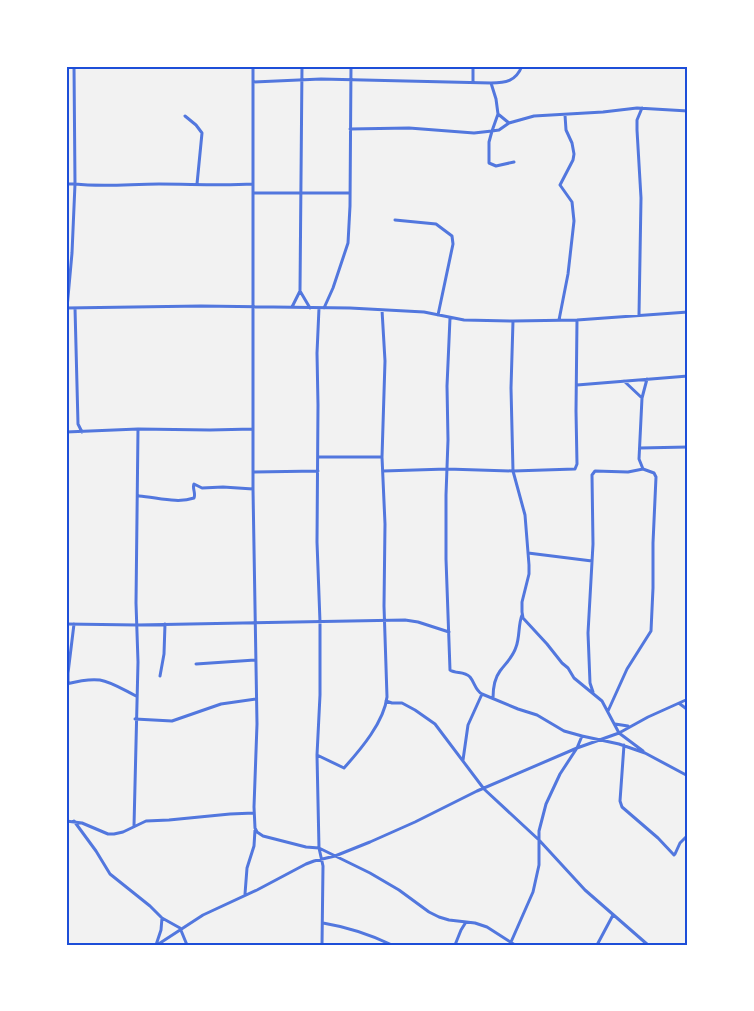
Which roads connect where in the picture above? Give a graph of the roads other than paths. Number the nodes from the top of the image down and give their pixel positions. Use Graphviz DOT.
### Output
graph roads {
  1 [pos="74,66"];
  2 [pos="253,66"];
  3 [pos="302,66"];
  4 [pos="351,66"];
  5 [pos="473,66"];
  6 [pos="522,66"];
  7 [pos="302,80"];
  8 [pos="350,80"];
  9 [pos="253,82"];
  10 [pos="473,83"];
  11 [pos="491,83"];
  12 [pos="643,108"];
  13 [pos="688,111"];
  14 [pos="498,114"];
  15 [pos="565,115"];
  16 [pos="184,116"];
  17 [pos="509,123"];
  18 [pos="350,129"];
  19 [pos="492,131"];
  20 [pos="514,162"];
  21 [pos="66,184"];
  22 [pos="75,184"];
  23 [pos="253,184"];
  24 [pos="197,185"];
  25 [pos="253,193"];
  26 [pos="302,193"];
  27 [pos="350,193"];
  28 [pos="395,220"];
  29 [pos="300,291"];
  30 [pos="253,306"];
  31 [pos="292,307"];
  32 [pos="66,308"];
  33 [pos="75,308"];
  34 [pos="310,308"];
  35 [pos="319,308"];
  36 [pos="324,308"];
  37 [pos="382,310"];
  38 [pos="688,312"];
  39 [pos="438,315"];
  40 [pos="639,315"];
  41 [pos="450,318"];
  42 [pos="559,320"];
  43 [pos="577,320"];
  44 [pos="513,321"];
  45 [pos="688,376"];
  46 [pos="647,379"];
  47 [pos="624,381"];
  48 [pos="577,385"];
  49 [pos="642,398"];
  50 [pos="78,424"];
  51 [pos="138,429"];
  52 [pos="254,429"];
  53 [pos="66,432"];
  54 [pos="72,432"];
  55 [pos="82,432"];
  56 [pos="688,447"];
  57 [pos="640,448"];
  58 [pos="318,457"];
  59 [pos="382,457"];
  60 [pos="447,469"];
  61 [pos="643,469"];
  62 [pos="318,471"];
  63 [pos="383,471"];
  64 [pos="513,471"];
  65 [pos="253,472"];
  66 [pos="253,489"];
  67 [pos="138,496"];
  68 [pos="528,553"];
  69 [pos="592,561"];
  70 [pos="522,615"];
  71 [pos="384,620"];
  72 [pos="256,622"];
  73 [pos="320,622"];
  74 [pos="66,624"];
  75 [pos="74,624"];
  76 [pos="165,624"];
  77 [pos="137,625"];
  78 [pos="449,632"];
  79 [pos="255,660"];
  80 [pos="196,664"];
  81 [pos="160,676"];
  82 [pos="67,684"];
  83 [pos="593,693"];
  84 [pos="482,694"];
  85 [pos="136,696"];
  86 [pos="256,699"];
  87 [pos="493,699"];
  88 [pos="688,699"];
  89 [pos="386,701"];
  90 [pos="679,703"];
  91 [pos="688,710"];
  92 [pos="608,711"];
  93 [pos="135,720"];
  94 [pos="615,724"];
  95 [pos="630,726"];
  96 [pos="619,733"];
  97 [pos="582,736"];
  98 [pos="599,740"];
  99 [pos="624,745"];
  100 [pos="577,748"];
  101 [pos="645,753"];
  102 [pos="317,755"];
  103 [pos="463,760"];
  104 [pos="688,776"];
  105 [pos="484,789"];
  106 [pos="254,813"];
  107 [pos="66,821"];
  108 [pos="74,821"];
  109 [pos="134,826"];
  110 [pos="255,828"];
  111 [pos="688,835"];
  112 [pos="539,840"];
  113 [pos="319,848"];
  114 [pos="335,856"];
  115 [pos="322,859"];
  116 [pos="245,895"];
  117 [pos="613,915"];
  118 [pos="162,918"];
  119 [pos="323,922"];
  120 [pos="466,922"];
  121 [pos="180,928"];
  122 [pos="513,944"];
  123 [pos="156,945"];
  124 [pos="187,945"];
  125 [pos="322,945"];
  126 [pos="392,945"];
  127 [pos="455,945"];
  128 [pos="597,945"];
  129 [pos="648,945"];
  1 -- 22 [label="street"];
  2 -- 9 [label="street"];
  3 -- 7 [label="street"];
  4 -- 8 [label="street"];
  5 -- 10 [label="street"];
  6 -- 11 [label="street"];
  7 -- 8 [label="street"];
  7 -- 9 [label="street"];
  7 -- 26 [label="street"];
  8 -- 10 [label="street"];
  8 -- 18 [label="street"];
  9 -- 23 [label="street"];
  10 -- 11 [label="street"];
  11 -- 14 [label="street"];
  12 -- 13 [label="street"];
  12 -- 15 [label="street"];
  12 -- 40 [label="street"];
  14 -- 17 [label="street"];
  14 -- 19 [label="street"];
  15 -- 17 [label="street"];
  15 -- 42 [label="street"];
  16 -- 24 [label="street"];
  17 -- 19 [label="street"];
  18 -- 19 [label="street"];
  18 -- 27 [label="street"];
  19 -- 20 [label="street"];
  21 -- 22 [label="street"];
  22 -- 24 [label="street"];
  22 -- 32 [label="street"];
  23 -- 24 [label="street"];
  23 -- 25 [label="street"];
  25 -- 26 [label="street"];
  25 -- 30 [label="street"];
  26 -- 27 [label="street"];
  26 -- 29 [label="street"];
  27 -- 36 [label="street"];
  28 -- 39 [label="street"];
  29 -- 31 [label="street"];
  29 -- 34 [label="street"];
  30 -- 31 [label="street"];
  30 -- 33 [label="street"];
  30 -- 52 [label="street"];
  31 -- 34 [label="street"];
  32 -- 33 [label="street"];
  33 -- 50 [label="street"];
  34 -- 35 [label="street"];
  35 -- 36 [label="street"];
  35 -- 58 [label="street"];
  36 -- 37 [label="street"];
  37 -- 39 [label="street"];
  37 -- 59 [label="street"];
  38 -- 40 [label="street"];
  39 -- 41 [label="street"];
  40 -- 43 [label="street"];
  41 -- 44 [label="street"];
  41 -- 60 [label="street"];
  42 -- 43 [label="street"];
  42 -- 44 [label="street"];
  43 -- 48 [label="street"];
  44 -- 64 [label="street"];
  45 -- 46 [label="street"];
  46 -- 47 [label="street"];
  46 -- 49 [label="street"];
  47 -- 48 [label="street"];
  47 -- 49 [label="street"];
  48 -- 64 [label="street"];
  49 -- 57 [label="street"];
  50 -- 54 [label="street"];
  50 -- 55 [label="street"];
  51 -- 52 [label="street"];
  51 -- 55 [label="street"];
  51 -- 67 [label="street"];
  52 -- 65 [label="street"];
  53 -- 54 [label="street"];
  54 -- 55 [label="street"];
  56 -- 57 [label="street"];
  57 -- 61 [label="street"];
  58 -- 59 [label="street"];
  58 -- 62 [label="street"];
  59 -- 63 [label="street"];
  60 -- 63 [label="street"];
  60 -- 64 [label="street"];
  60 -- 78 [label="street"];
  61 -- 69 [label="street"];
  61 -- 92 [label="street"];
  62 -- 65 [label="street"];
  62 -- 73 [label="street"];
  63 -- 71 [label="street"];
  64 -- 68 [label="street"];
  65 -- 66 [label="street"];
  66 -- 67 [label="street"];
  66 -- 72 [label="street"];
  67 -- 77 [label="street"];
  68 -- 69 [label="street"];
  68 -- 70 [label="street"];
  69 -- 83 [label="street"];
  70 -- 83 [label="street"];
  70 -- 87 [label="street"];
  71 -- 73 [label="street"];
  71 -- 78 [label="street"];
  71 -- 89 [label="street"];
  72 -- 73 [label="street"];
  72 -- 76 [label="street"];
  72 -- 79 [label="street"];
  73 -- 102 [label="street"];
  74 -- 75 [label="street"];
  75 -- 77 [label="street"];
  75 -- 82 [label="street"];
  76 -- 77 [label="street"];
  76 -- 81 [label="street"];
  77 -- 85 [label="street"];
  78 -- 84 [label="street"];
  79 -- 80 [label="street"];
  79 -- 86 [label="street"];
  82 -- 85 [label="street"];
  83 -- 92 [label="street"];
  84 -- 87 [label="street"];
  84 -- 103 [label="street"];
  85 -- 93 [label="street"];
  86 -- 93 [label="street"];
  86 -- 106 [label="street"];
  87 -- 97 [label="street"];
  88 -- 90 [label="street"];
  89 -- 102 [label="street"];
  89 -- 103 [label="street"];
  90 -- 91 [label="street"];
  90 -- 95 [label="street"];
  92 -- 94 [label="street"];
  93 -- 109 [label="street"];
  94 -- 95 [label="street"];
  94 -- 96 [label="street"];
  95 -- 96 [label="street"];
  96 -- 98 [label="street"];
  96 -- 101 [label="street"];
  97 -- 98 [label="street"];
  97 -- 100 [label="street"];
  98 -- 99 [label="street"];
  98 -- 100 [label="street"];
  99 -- 101 [label="street"];
  99 -- 111 [label="street"];
  100 -- 105 [label="street"];
  100 -- 112 [label="street"];
  101 -- 104 [label="street"];
  102 -- 113 [label="street"];
  103 -- 105 [label="street"];
  105 -- 112 [label="street"];
  105 -- 114 [label="street"];
  106 -- 109 [label="street"];
  106 -- 110 [label="street"];
  107 -- 108 [label="street"];
  108 -- 109 [label="street"];
  108 -- 118 [label="street"];
  110 -- 113 [label="street"];
  110 -- 116 [label="street"];
  112 -- 117 [label="street"];
  112 -- 122 [label="street"];
  113 -- 114 [label="street"];
  113 -- 115 [label="street"];
  114 -- 115 [label="street"];
  114 -- 120 [label="street"];
  115 -- 116 [label="street"];
  115 -- 119 [label="street"];
  116 -- 121 [label="street"];
  117 -- 128 [label="street"];
  117 -- 129 [label="street"];
  118 -- 121 [label="street"];
  118 -- 123 [label="street"];
  119 -- 125 [label="street"];
  119 -- 126 [label="street"];
  120 -- 122 [label="street"];
  120 -- 127 [label="street"];
  121 -- 123 [label="street"];
  121 -- 124 [label="street"];
}
